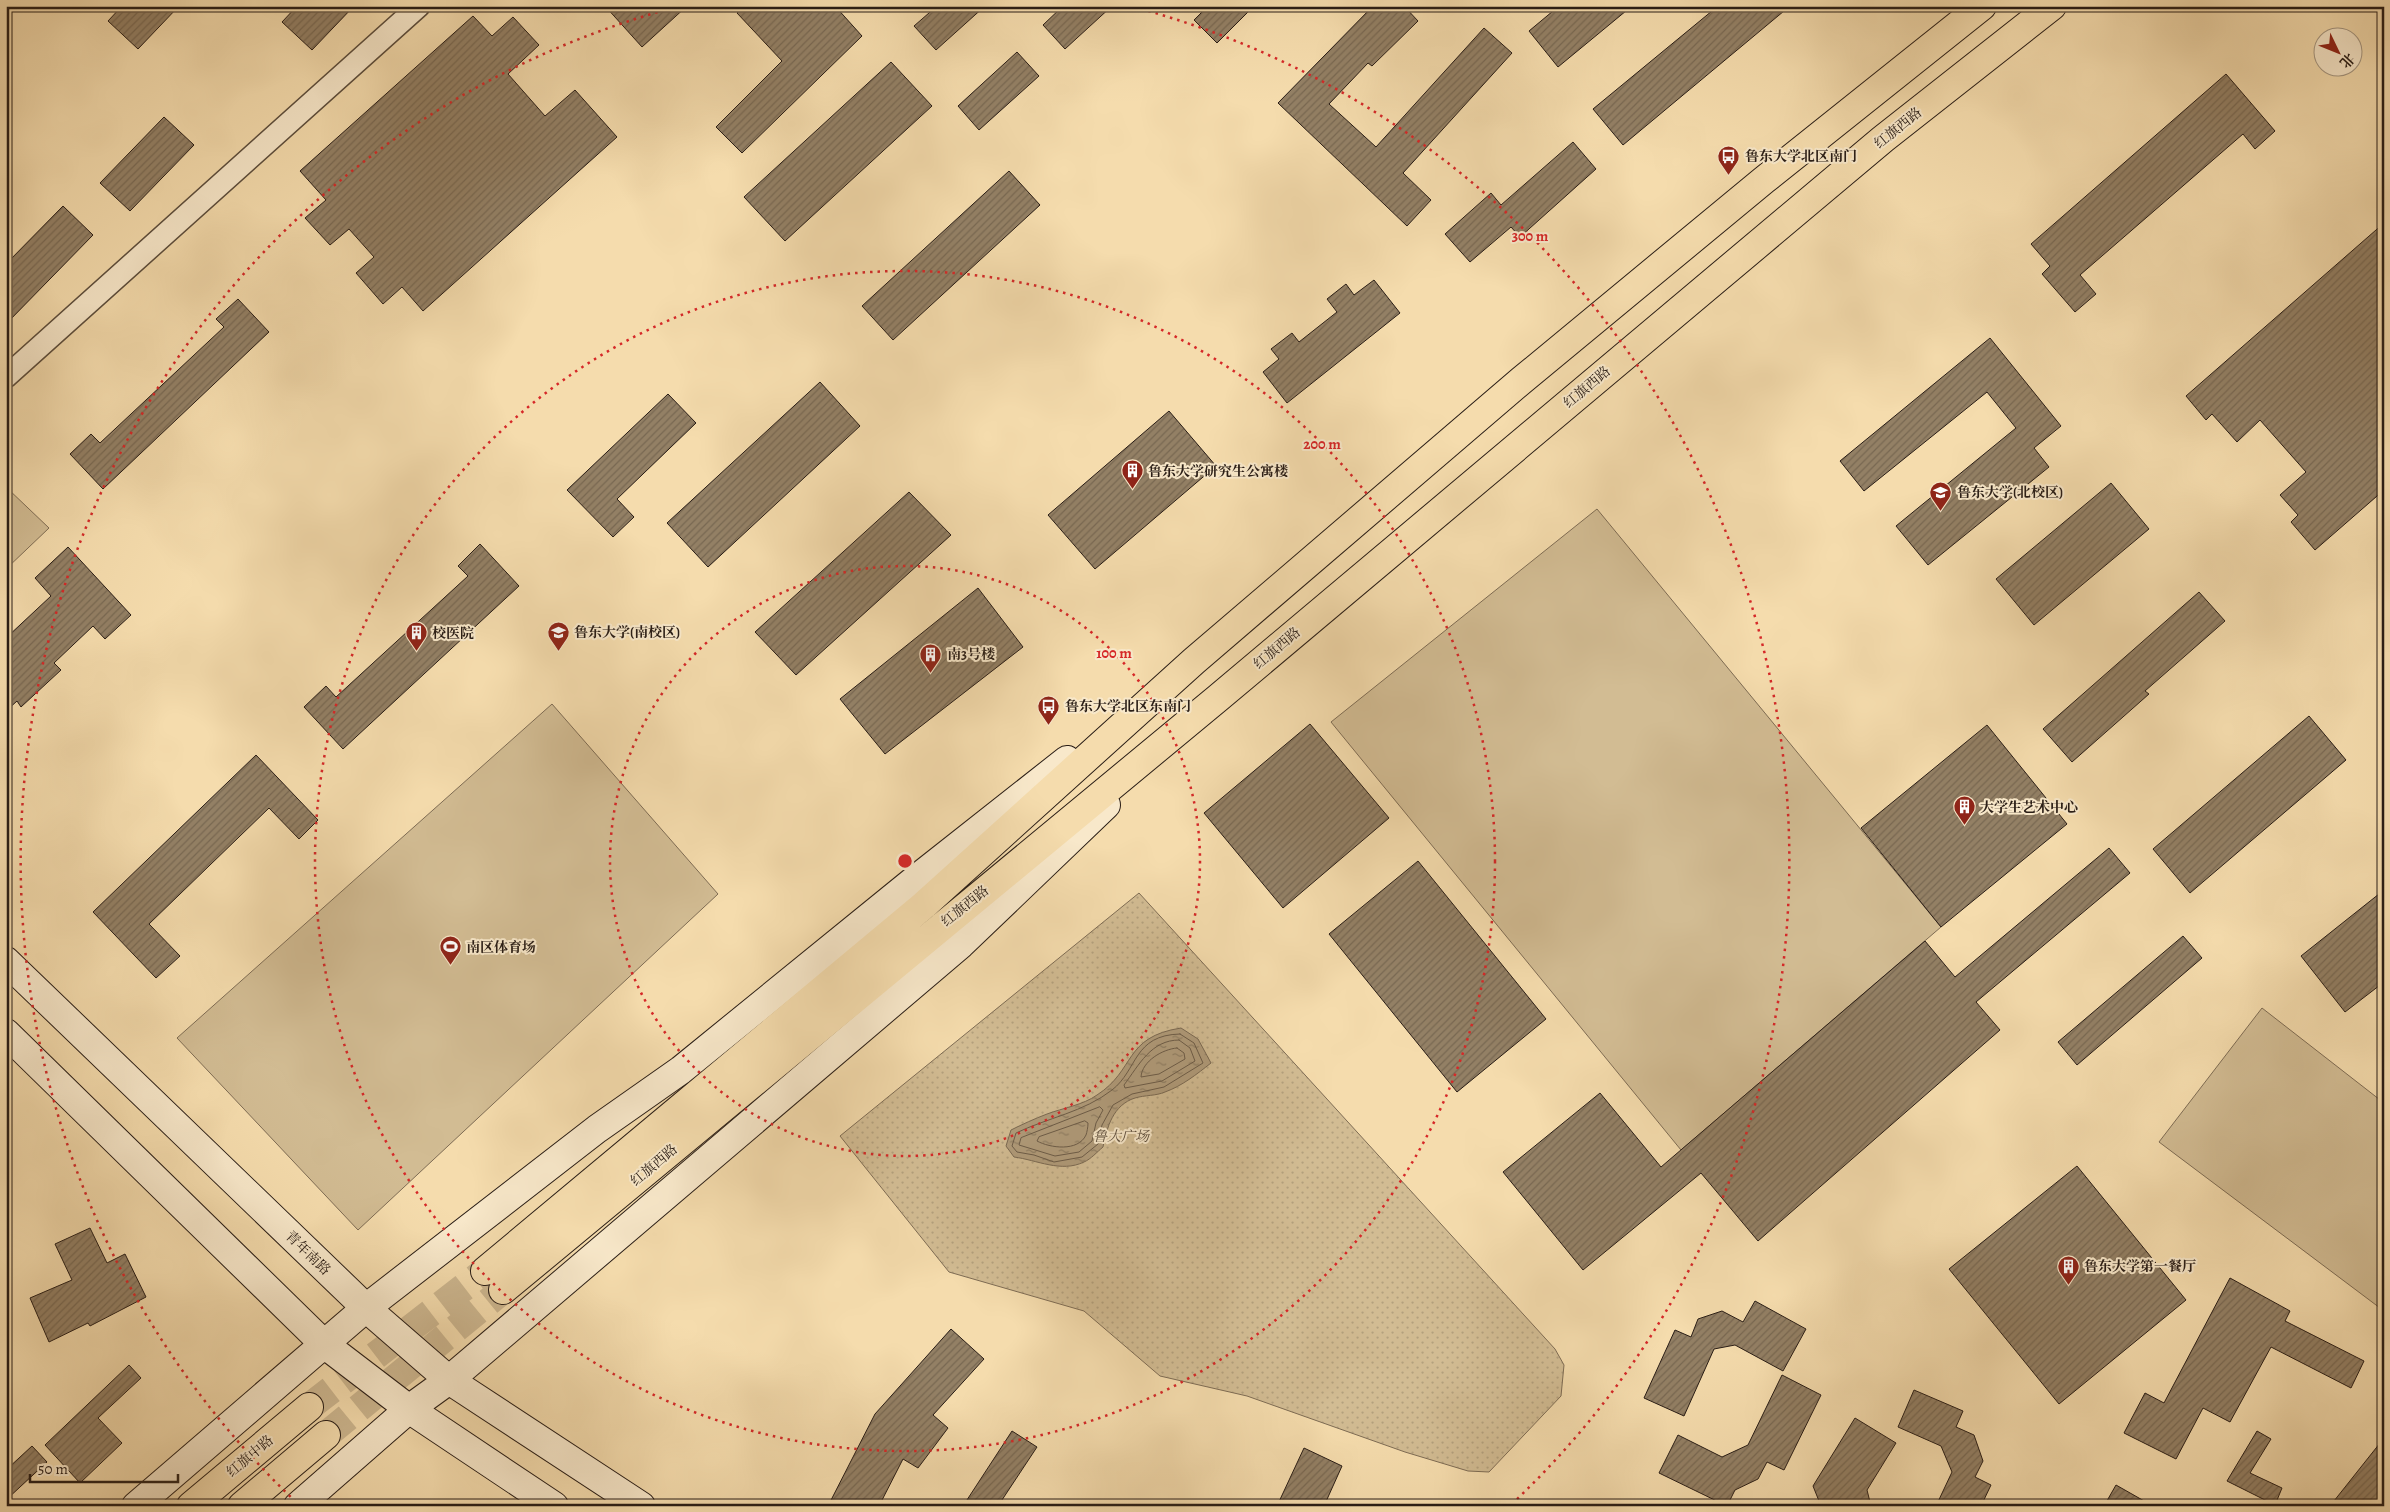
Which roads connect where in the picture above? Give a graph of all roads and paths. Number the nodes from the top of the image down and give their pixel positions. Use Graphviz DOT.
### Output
graph roads {
  1 [pos="418,6"];
  2 [pos="1982,6"];
  3 [pos="2052,6"];
  4 [pos="6,377"];
  5 [pos="1194,662"];
  6 [pos="1218,698"];
  7 [pos="6,961"];
  8 [pos="6,1033"];
  9 [pos="484,1271"];
  10 [pos="503,1290"];
  11 [pos="366,1308"];
  12 [pos="324,1344"];
  13 [pos="448,1380"];
  14 [pos="309,1407"];
  15 [pos="409,1409"];
  16 [pos="326,1435"];
  17 [pos="136,1506"];
  18 [pos="191,1506"];
  19 [pos="242,1506"];
  20 [pos="298,1506"];
  21 [pos="554,1506"];
  22 [pos="641,1506"];
  1 -- 4 [label="street"];
  2 -- 5 [label="main road, 红旗西路"];
  3 -- 6 [label="main road, 红旗西路"];
  5 -- 9 [label="main road, 红旗西路"];
  5 -- 11 [label="main road"];
  6 -- 10 [label="main road, 红旗西路"];
  6 -- 13 [label="main road"];
  7 -- 11 [label="main road, 青年南路"];
  8 -- 12 [label="main road"];
  11 -- 12 [label="main road"];
  11 -- 13 [label="main road, 青年南路"];
  12 -- 15 [label="main road"];
  12 -- 17 [label="main road"];
  13 -- 15 [label="main road"];
  13 -- 22 [label="main road, 青年南路"];
  14 -- 18 [label="main road, 红旗中路"];
  15 -- 20 [label="main road"];
  15 -- 21 [label="main road"];
  16 -- 19 [label="main road"];
}
